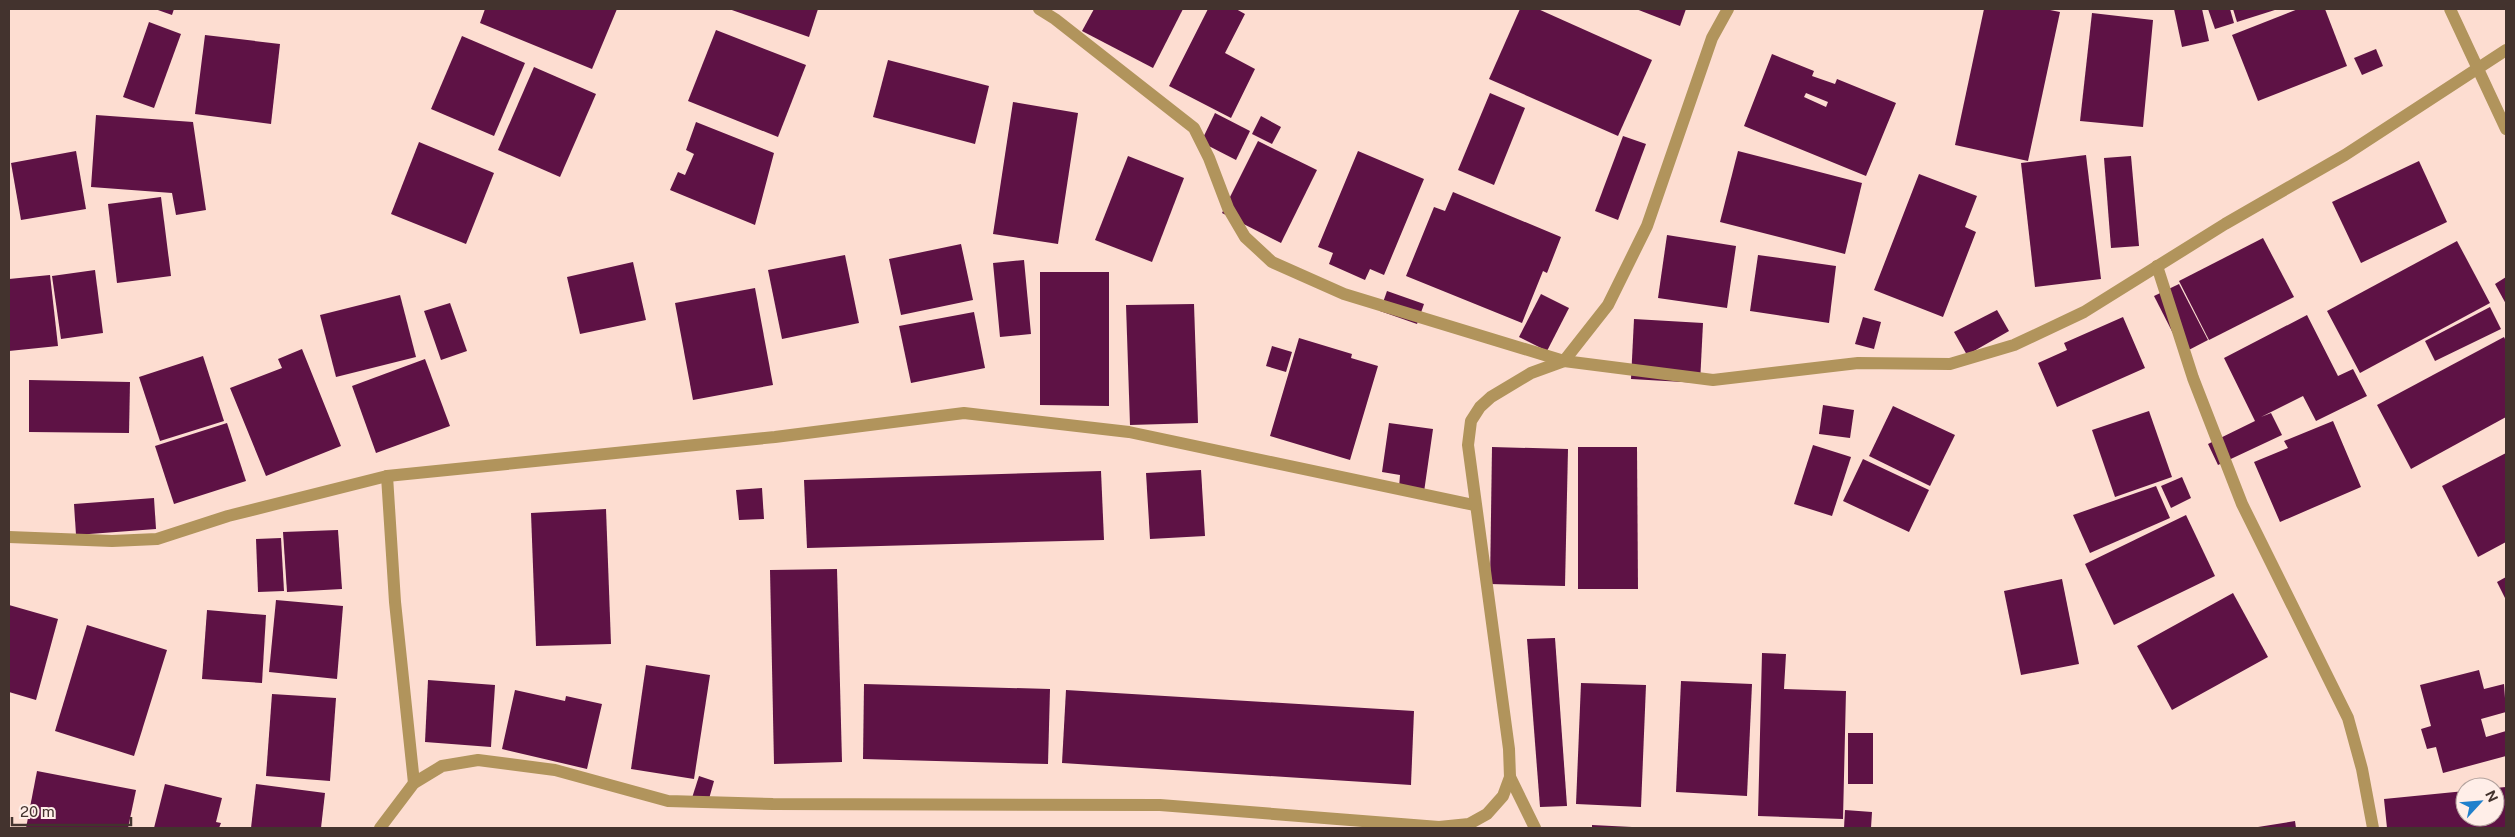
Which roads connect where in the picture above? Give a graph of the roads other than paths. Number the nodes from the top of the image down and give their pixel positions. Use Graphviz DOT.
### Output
graph roads {
  1 [pos="1039,9"];
  2 [pos="1728,9"];
  3 [pos="2450,9"];
  4 [pos="2506,50"];
  5 [pos="2478,69"];
  6 [pos="2506,129"];
  7 [pos="2157,266"];
  8 [pos="1564,361"];
  9 [pos="387,476"];
  10 [pos="1474,505"];
  11 [pos="9,537"];
  12 [pos="1510,777"];
  13 [pos="414,783"];
  14 [pos="380,828"];
  15 [pos="1535,828"];
  16 [pos="2373,828"];
  1 -- 8 [label="street"];
  2 -- 8 [label="street"];
  3 -- 5 [label="street"];
  4 -- 5 [label="street"];
  5 -- 6 [label="street"];
  5 -- 7 [label="street"];
  7 -- 8 [label="street"];
  7 -- 16 [label="street"];
  8 -- 10 [label="street"];
  9 -- 10 [label="street"];
  9 -- 11 [label="street"];
  9 -- 13 [label="street"];
  10 -- 12 [label="street"];
  12 -- 13 [label="street"];
  12 -- 15 [label="street"];
  13 -- 14 [label="street"];
}
